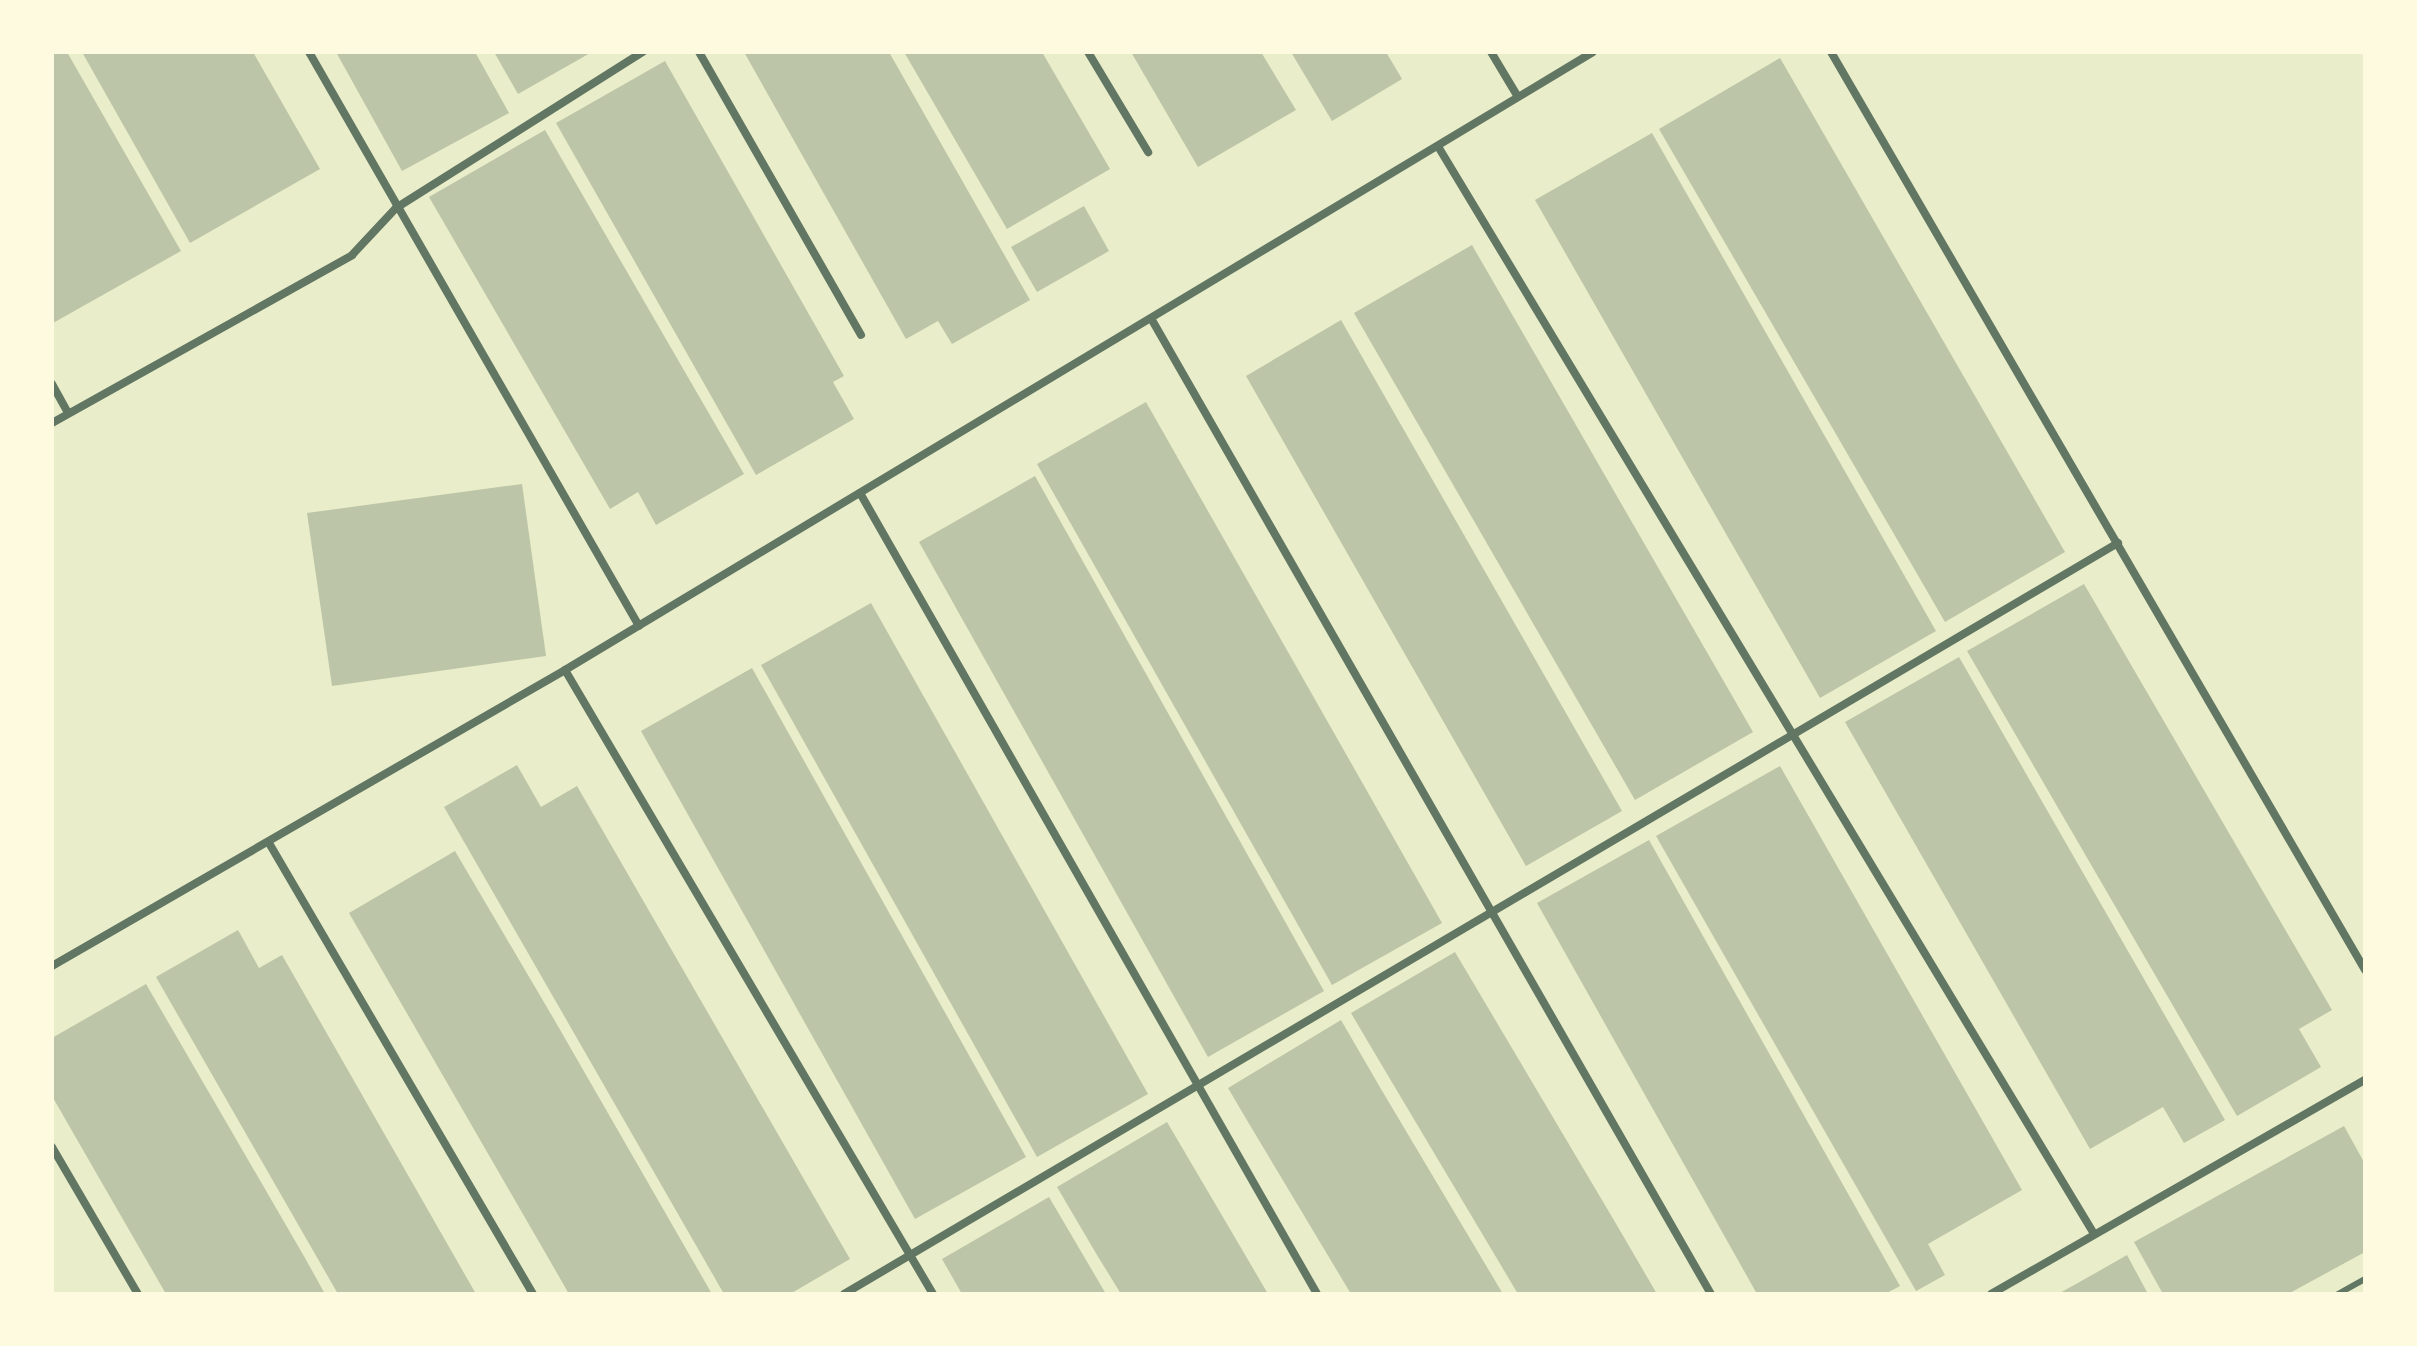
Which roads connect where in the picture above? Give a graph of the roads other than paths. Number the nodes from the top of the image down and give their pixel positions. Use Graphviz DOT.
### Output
graph roads {
  1 [pos="309,52"];
  2 [pos="643,52"];
  3 [pos="699,52"];
  4 [pos="1088,52"];
  5 [pos="1491,52"];
  6 [pos="1593,52"];
  7 [pos="1831,52"];
  8 [pos="1518,97"];
  9 [pos="1439,148"];
  10 [pos="1148,152"];
  11 [pos="396,208"];
  12 [pos="1152,320"];
  13 [pos="861,335"];
  14 [pos="52,384"];
  15 [pos="68,413"];
  16 [pos="52,423"];
  17 [pos="860,493"];
  18 [pos="2118,543"];
  19 [pos="639,626"];
  20 [pos="565,670"];
  21 [pos="1796,732"];
  22 [pos="269,843"];
  23 [pos="1493,914"];
  24 [pos="52,966"];
  25 [pos="2365,970"];
  26 [pos="2365,1080"];
  27 [pos="1201,1086"];
  28 [pos="52,1147"];
  29 [pos="2094,1234"];
  30 [pos="911,1256"];
  31 [pos="2365,1279"];
  32 [pos="138,1294"];
  33 [pos="533,1294"];
  34 [pos="844,1294"];
  35 [pos="933,1294"];
  36 [pos="1317,1294"];
  37 [pos="1711,1294"];
  38 [pos="1991,1294"];
  39 [pos="2338,1294"];
  1 -- 11 [label="street"];
  2 -- 11 [label="street"];
  3 -- 13 [label="street"];
  4 -- 10 [label="street"];
  5 -- 8 [label="street"];
  6 -- 8 [label="street"];
  7 -- 18 [label="street"];
  8 -- 9 [label="street"];
  9 -- 12 [label="street"];
  9 -- 21 [label="street"];
  11 -- 15 [label="street"];
  11 -- 19 [label="street"];
  12 -- 17 [label="street"];
  12 -- 23 [label="street"];
  14 -- 15 [label="street"];
  15 -- 16 [label="street"];
  17 -- 19 [label="street"];
  17 -- 27 [label="street"];
  18 -- 21 [label="street"];
  18 -- 25 [label="street"];
  19 -- 20 [label="street"];
  20 -- 22 [label="street"];
  20 -- 30 [label="street"];
  21 -- 23 [label="street"];
  21 -- 29 [label="street"];
  22 -- 24 [label="street"];
  22 -- 33 [label="street"];
  23 -- 27 [label="street"];
  23 -- 37 [label="street"];
  26 -- 29 [label="street"];
  27 -- 30 [label="street"];
  27 -- 36 [label="street"];
  28 -- 32 [label="street"];
  29 -- 38 [label="street"];
  30 -- 34 [label="street"];
  30 -- 35 [label="street"];
  31 -- 39 [label="lane"];
}
